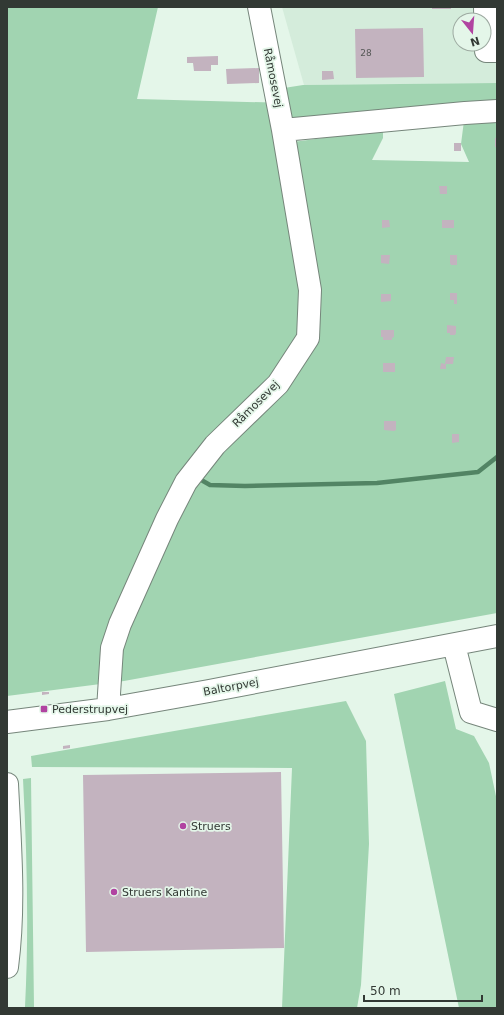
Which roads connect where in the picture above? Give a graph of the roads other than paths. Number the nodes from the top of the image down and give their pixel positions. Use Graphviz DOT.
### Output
graph roads {
  1 [pos="259,7"];
  2 [pos="485,7"];
  3 [pos="497,51"];
  4 [pos="497,111"];
  5 [pos="283,130"];
  6 [pos="497,636"];
  7 [pos="454,645"];
  8 [pos="108,709"];
  9 [pos="497,720"];
  10 [pos="7,722"];
  11 [pos="7,784"];
  12 [pos="7,967"];
  1 -- 5 [label="street, Råmosevej"];
  2 -- 3 [label="street"];
  4 -- 5 [label="street"];
  5 -- 8 [label="street, Råmosevej"];
  6 -- 7 [label="street, Baltorpvej"];
  7 -- 8 [label="street, Baltorpvej"];
  7 -- 9 [label="street"];
  8 -- 10 [label="street, Baltorpvej"];
  11 -- 12 [label="street"];
}
